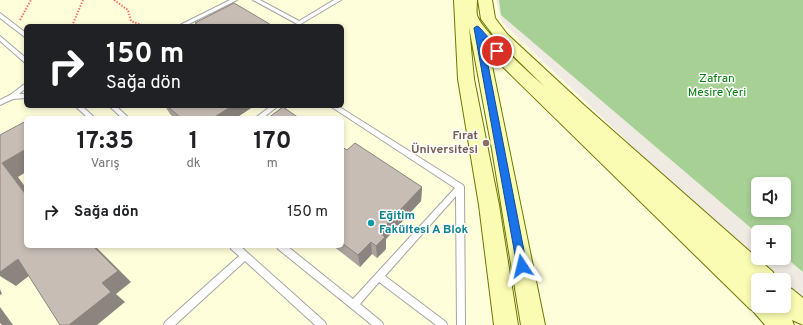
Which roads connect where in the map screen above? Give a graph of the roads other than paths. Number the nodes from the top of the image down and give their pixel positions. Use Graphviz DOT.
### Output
graph roads {
  1 [pos="234,0"];
  2 [pos="256,0"];
  3 [pos="338,0"];
  4 [pos="460,0"];
  5 [pos="470,0"];
  6 [pos="485,0"];
  7 [pos="0,15"];
  8 [pos="185,24"];
  9 [pos="477,28"];
  10 [pos="24,34"];
  11 [pos="0,38"];
  12 [pos="24,59"];
  13 [pos="24,87"];
  14 [pos="24,96"];
  15 [pos="12,98"];
  16 [pos="0,103"];
  17 [pos="80,108"];
  18 [pos="114,108"];
  19 [pos="272,108"];
  20 [pos="336,108"];
  21 [pos="90,116"];
  22 [pos="124,116"];
  23 [pos="261,116"];
  24 [pos="460,187"];
  25 [pos="236,248"];
  26 [pos="283,248"];
  27 [pos="245,256"];
  28 [pos="757,273"];
  29 [pos="379,277"];
  30 [pos="751,294"];
  31 [pos="791,303"];
  32 [pos="354,305"];
  33 [pos="770,313"];
  34 [pos="803,314"];
  35 [pos="168,325"];
  36 [pos="322,325"];
  37 [pos="379,325"];
  38 [pos="443,325"];
  39 [pos="461,325"];
  40 [pos="506,325"];
  41 [pos="533,325"];
  42 [pos="782,325"];
  1 -- 8 [label="lane"];
  2 -- 3 [label="lane"];
  4 -- 40 [label="main road"];
  5 -- 9 [label="main road"];
  6 -- 28 [label="main road"];
  7 -- 10 [label="lane"];
  9 -- 30 [label="main road"];
  9 -- 41 [label="main road"];
  11 -- 12 [label="lane"];
  13 -- 15 [label="lane"];
  14 -- 15 [label="lane"];
  15 -- 16 [label="lane"];
  17 -- 21 [label="lane"];
  18 -- 22 [label="lane"];
  19 -- 23 [label="lane"];
  20 -- 24 [label="lane"];
  24 -- 29 [label="lane"];
  24 -- 39 [label="lane"];
  25 -- 27 [label="lane"];
  26 -- 32 [label="lane"];
  27 -- 35 [label="lane"];
  27 -- 36 [label="lane"];
  29 -- 32 [label="lane"];
  29 -- 38 [label="lane"];
  31 -- 34 [label="main road"];
  32 -- 37 [label="lane"];
  33 -- 42 [label="main road"];
}
